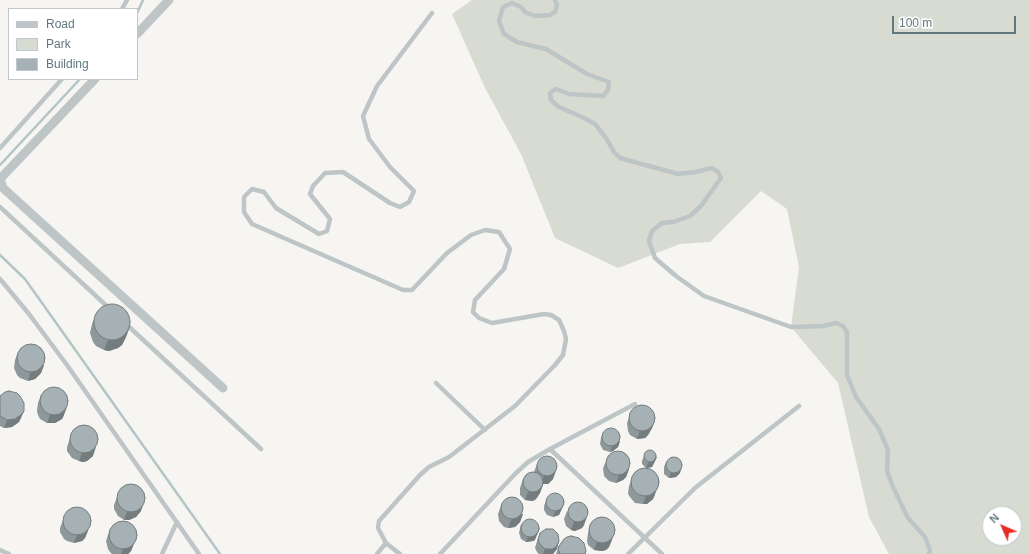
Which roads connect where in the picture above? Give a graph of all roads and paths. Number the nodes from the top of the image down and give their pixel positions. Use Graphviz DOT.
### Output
graph roads {
  1 [pos="169,0"];
  2 [pos="555,0"];
  3 [pos="432,13"];
  4 [pos="138,33"];
  5 [pos="61,80"];
  6 [pos="94,80"];
  7 [pos="0,148"];
  8 [pos="0,207"];
  9 [pos="1,282"];
  10 [pos="116,315"];
  11 [pos="122,320"];
  12 [pos="436,383"];
  13 [pos="223,388"];
  14 [pos="635,404"];
  15 [pos="799,406"];
  16 [pos="485,430"];
  17 [pos="261,449"];
  18 [pos="550,449"];
  19 [pos="177,522"];
  20 [pos="644,537"];
  21 [pos="386,543"];
  22 [pos="0,550"];
  23 [pos="9,554"];
  24 [pos="162,554"];
  25 [pos="199,554"];
  26 [pos="377,554"];
  27 [pos="400,554"];
  28 [pos="440,554"];
  29 [pos="628,554"];
  30 [pos="662,554"];
  31 [pos="929,554"];
  1 -- 4 [label="street"];
  2 -- 31 [label="lane"];
  3 -- 16 [label="lane"];
  5 -- 7 [label="lane"];
  6 -- 13 [label="street"];
  8 -- 10 [label="lane"];
  9 -- 19 [label="lane"];
  11 -- 17 [label="lane"];
  12 -- 16 [label="lane"];
  14 -- 18 [label="lane"];
  15 -- 20 [label="lane"];
  16 -- 21 [label="lane"];
  18 -- 20 [label="lane"];
  18 -- 28 [label="lane"];
  19 -- 24 [label="lane"];
  19 -- 25 [label="lane"];
  20 -- 29 [label="lane"];
  20 -- 30 [label="lane"];
  21 -- 26 [label="lane"];
  21 -- 27 [label="lane"];
  22 -- 23 [label="lane"];
}
